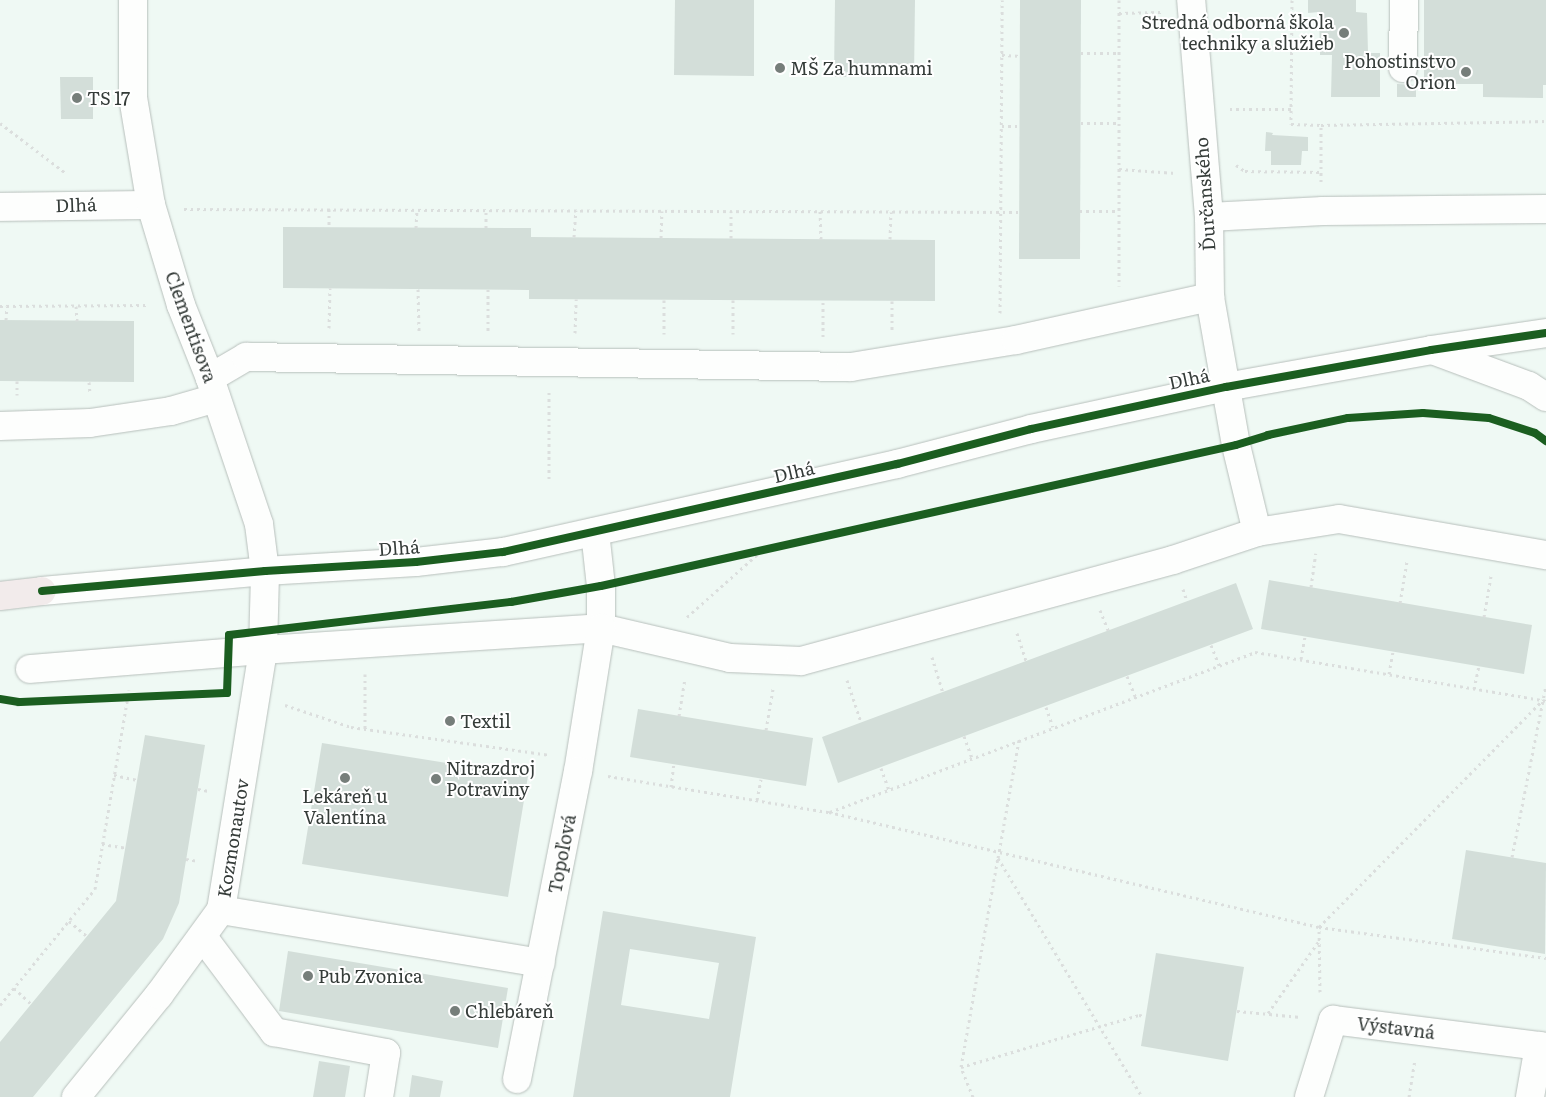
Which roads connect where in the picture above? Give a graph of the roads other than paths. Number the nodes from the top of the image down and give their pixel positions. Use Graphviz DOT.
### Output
graph roads {
  1 [pos="133,0"];
  2 [pos="1404,0"];
  3 [pos="1192,6"];
  4 [pos="1403,68"];
  5 [pos="0,207"];
  6 [pos="163,207"];
  7 [pos="1546,209"];
  8 [pos="1209,217"];
  9 [pos="1210,297"];
  10 [pos="1546,333"];
  11 [pos="1431,350"];
  12 [pos="1226,387"];
  13 [pos="213,388"];
  14 [pos="1546,397"];
  15 [pos="0,426"];
  16 [pos="595,532"];
  17 [pos="1257,532"];
  18 [pos="1546,555"];
  19 [pos="265,571"];
  20 [pos="0,587"];
  21 [pos="42,591"];
  22 [pos="0,596"];
  23 [pos="602,628"];
  24 [pos="263,650"];
  25 [pos="30,669"];
  26 [pos="221,910"];
  27 [pos="203,937"];
  28 [pos="541,963"];
  29 [pos="1542,1046"];
  30 [pos="517,1079"];
  31 [pos="76,1097"];
  32 [pos="379,1097"];
  33 [pos="1309,1097"];
  34 [pos="1530,1097"];
  1 -- 6 [label="street, Clementisova"];
  2 -- 4 [label="street"];
  3 -- 8 [label="street, Ďurčanského"];
  5 -- 6 [label="street, Dlhá"];
  6 -- 13 [label="street, Clementisova"];
  7 -- 8 [label="street"];
  8 -- 9 [label="street, Ďurčanského"];
  9 -- 12 [label="street, Ďurčanského"];
  9 -- 13 [label="street"];
  10 -- 11 [label="street, Dlhá"];
  11 -- 12 [label="street, Dlhá"];
  11 -- 14 [label="street"];
  12 -- 16 [label="street, Dlhá"];
  12 -- 17 [label="street, Dlhá"];
  13 -- 15 [label="street"];
  13 -- 19 [label="street, Clementisova"];
  16 -- 19 [label="street, Dlhá"];
  16 -- 23 [label="street"];
  17 -- 18 [label="street"];
  17 -- 23 [label="street"];
  19 -- 21 [label="street, Dlhá"];
  19 -- 24 [label="street, Clementisova"];
  20 -- 21 [label="main road"];
  21 -- 22 [label="main road"];
  23 -- 24 [label="street"];
  23 -- 28 [label="street, Topoľová"];
  24 -- 25 [label="street"];
  24 -- 26 [label="street, Kozmonautov"];
  26 -- 27 [label="street, Kozmonautov"];
  26 -- 28 [label="street"];
  27 -- 31 [label="street, Kozmonautov"];
  27 -- 32 [label="street"];
  28 -- 30 [label="street, Topoľová"];
  29 -- 33 [label="street, Výstavná"];
  29 -- 34 [label="street, Výstavná"];
}
